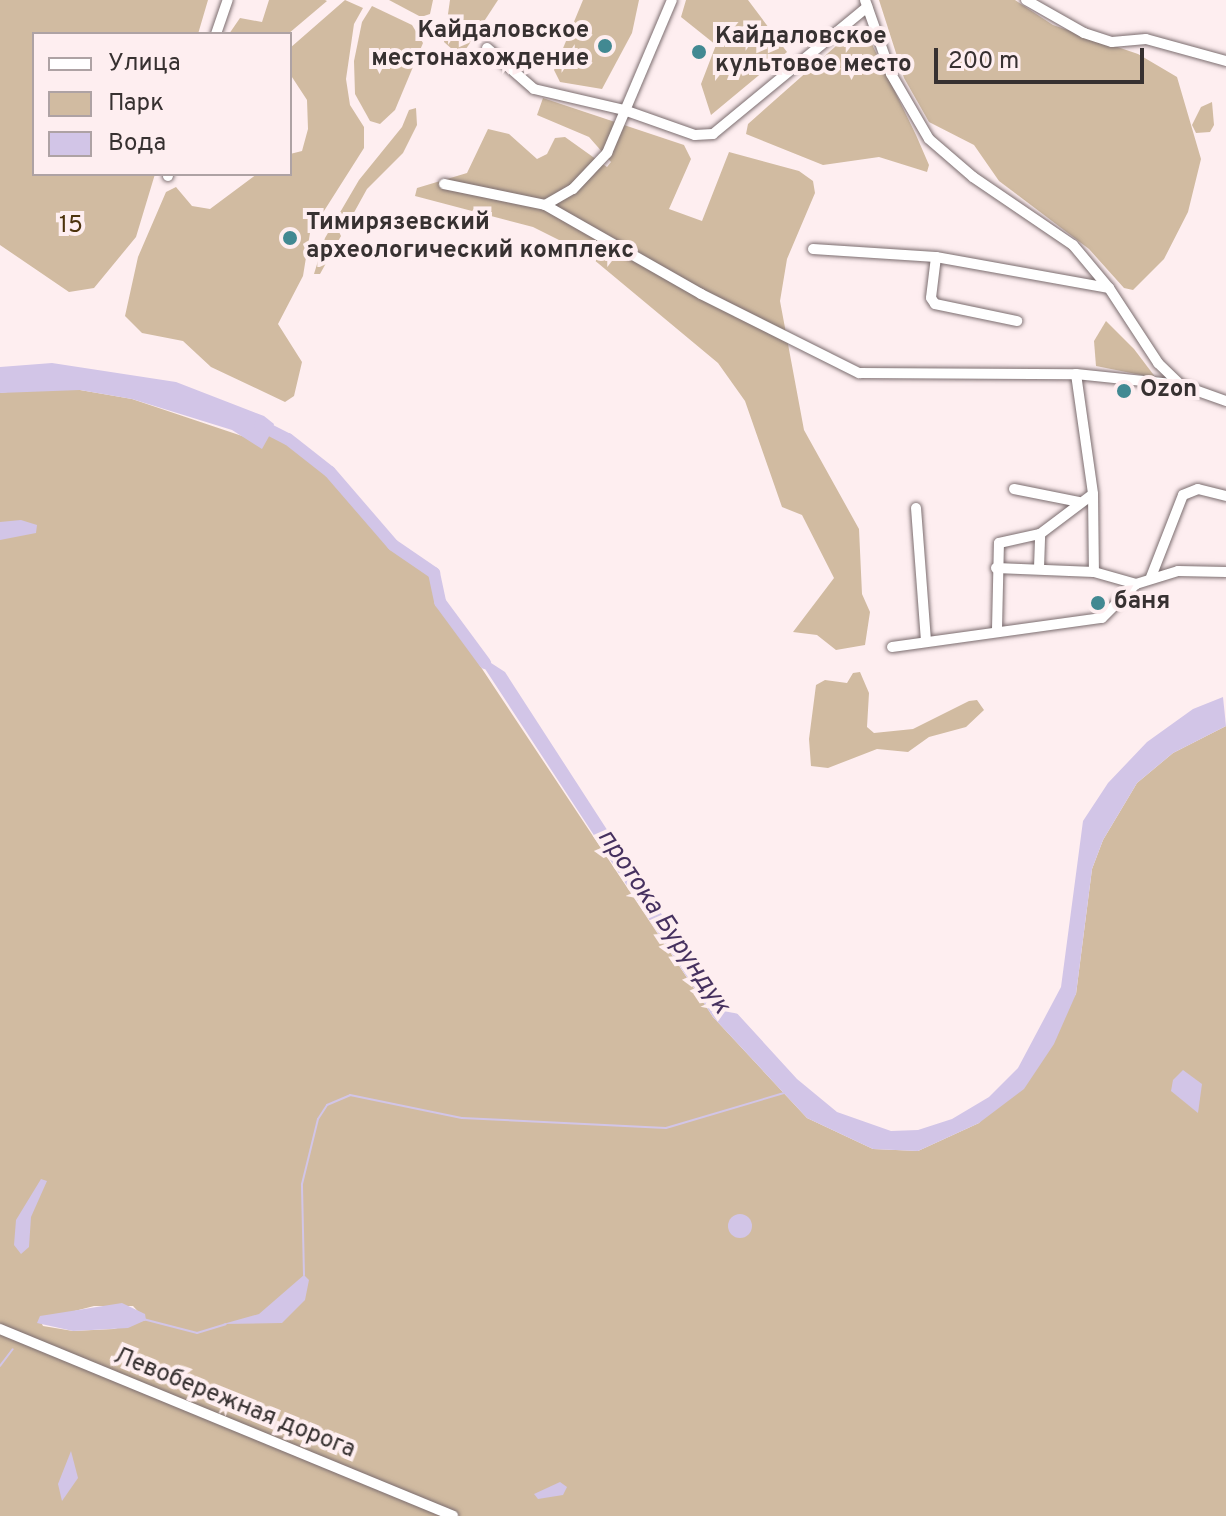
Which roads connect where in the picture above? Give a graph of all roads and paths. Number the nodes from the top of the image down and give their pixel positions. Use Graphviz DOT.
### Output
graph roads {
  1 [pos="228,0"];
  2 [pos="672,0"];
  3 [pos="1026,0"];
  4 [pos="866,4"];
  5 [pos="217,32"];
  6 [pos="487,48"];
  7 [pos="1226,61"];
  8 [pos="624,110"];
  9 [pos="444,184"];
  10 [pos="545,205"];
  11 [pos="813,249"];
  12 [pos="936,257"];
  13 [pos="1109,288"];
  14 [pos="1017,321"];
  15 [pos="1076,374"];
  16 [pos="1181,385"];
  17 [pos="1226,401"];
  18 [pos="1014,489"];
  19 [pos="1093,494"];
  20 [pos="1226,496"];
  21 [pos="1079,502"];
  22 [pos="916,508"];
  23 [pos="1040,534"];
  24 [pos="996,568"];
  25 [pos="1039,568"];
  26 [pos="1094,572"];
  27 [pos="1226,572"];
  28 [pos="1151,577"];
  29 [pos="1136,584"];
  30 [pos="997,629"];
  31 [pos="926,640"];
  32 [pos="892,647"];
  33 [pos="0,1329"];
  34 [pos="453,1516"];
  1 -- 5 [label="street"];
  2 -- 8 [label="street"];
  3 -- 7 [label="street"];
  4 -- 8 [label="street"];
  4 -- 13 [label="street"];
  6 -- 8 [label="street"];
  8 -- 10 [label="street"];
  9 -- 10 [label="street"];
  10 -- 15 [label="street"];
  11 -- 12 [label="street"];
  12 -- 13 [label="street"];
  12 -- 14 [label="street"];
  13 -- 16 [label="street"];
  15 -- 16 [label="street"];
  15 -- 19 [label="street"];
  16 -- 17 [label="street"];
  18 -- 21 [label="street"];
  19 -- 21 [label="street"];
  19 -- 26 [label="street"];
  20 -- 28 [label="street"];
  21 -- 23 [label="street"];
  22 -- 31 [label="street"];
  23 -- 24 [label="street"];
  23 -- 25 [label="street"];
  24 -- 25 [label="street"];
  24 -- 30 [label="street"];
  25 -- 26 [label="street"];
  26 -- 29 [label="street"];
  27 -- 28 [label="street"];
  28 -- 29 [label="street"];
  29 -- 30 [label="street"];
  30 -- 31 [label="street"];
  31 -- 32 [label="street"];
  33 -- 34 [label="street, Левобережная дорога"];
}
